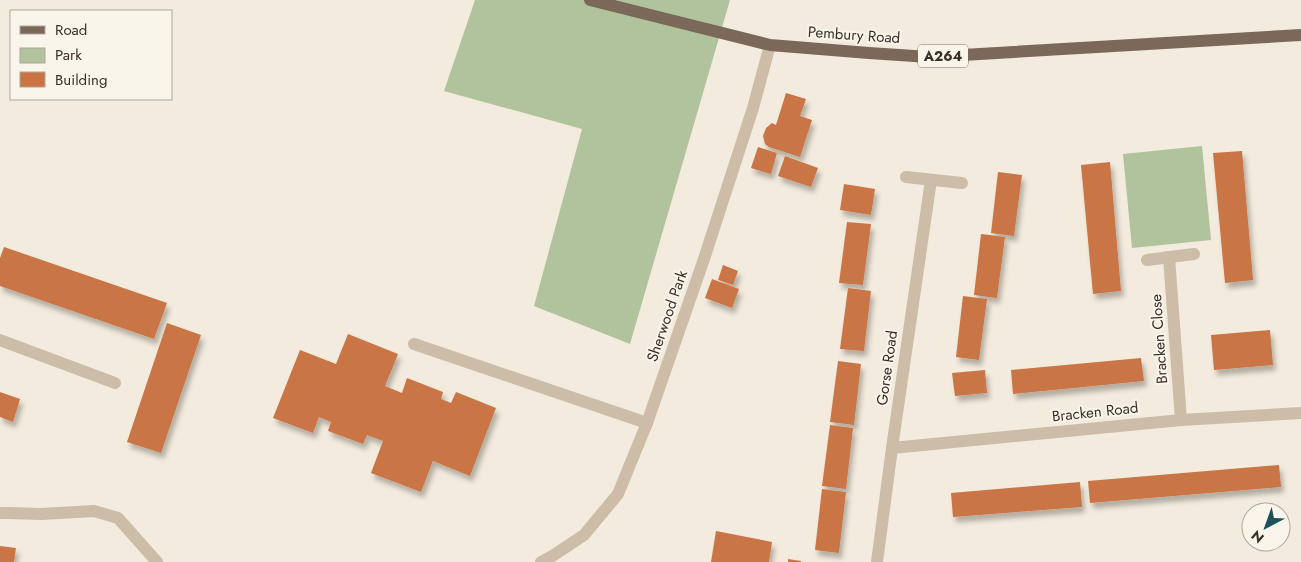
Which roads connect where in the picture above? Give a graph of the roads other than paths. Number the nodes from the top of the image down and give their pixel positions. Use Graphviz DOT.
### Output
graph roads {
  1 [pos="590,0"];
  2 [pos="1301,35"];
  3 [pos="770,45"];
  4 [pos="906,177"];
  5 [pos="931,180"];
  6 [pos="962,183"];
  7 [pos="1194,254"];
  8 [pos="1169,257"];
  9 [pos="1147,260"];
  10 [pos="0,340"];
  11 [pos="414,344"];
  12 [pos="115,383"];
  13 [pos="1301,413"];
  14 [pos="1181,420"];
  15 [pos="647,423"];
  16 [pos="892,448"];
  17 [pos="4,513"];
  18 [pos="157,562"];
  19 [pos="540,562"];
  20 [pos="877,562"];
  1 -- 3 [label="main road, Pembury Road / A264"];
  2 -- 3 [label="main road, Pembury Road / A264"];
  3 -- 15 [label="street, Sherwood Park"];
  4 -- 5 [label="street"];
  5 -- 6 [label="street"];
  5 -- 16 [label="street, Gorse Road"];
  7 -- 8 [label="street"];
  8 -- 9 [label="street"];
  8 -- 14 [label="street, Bracken Close"];
  10 -- 12 [label="street"];
  11 -- 15 [label="street"];
  13 -- 14 [label="street, Bracken Road"];
  14 -- 16 [label="street, Bracken Road"];
  15 -- 19 [label="street, Sherwood Park"];
  16 -- 20 [label="street, Gorse Road"];
  17 -- 18 [label="street"];
}
